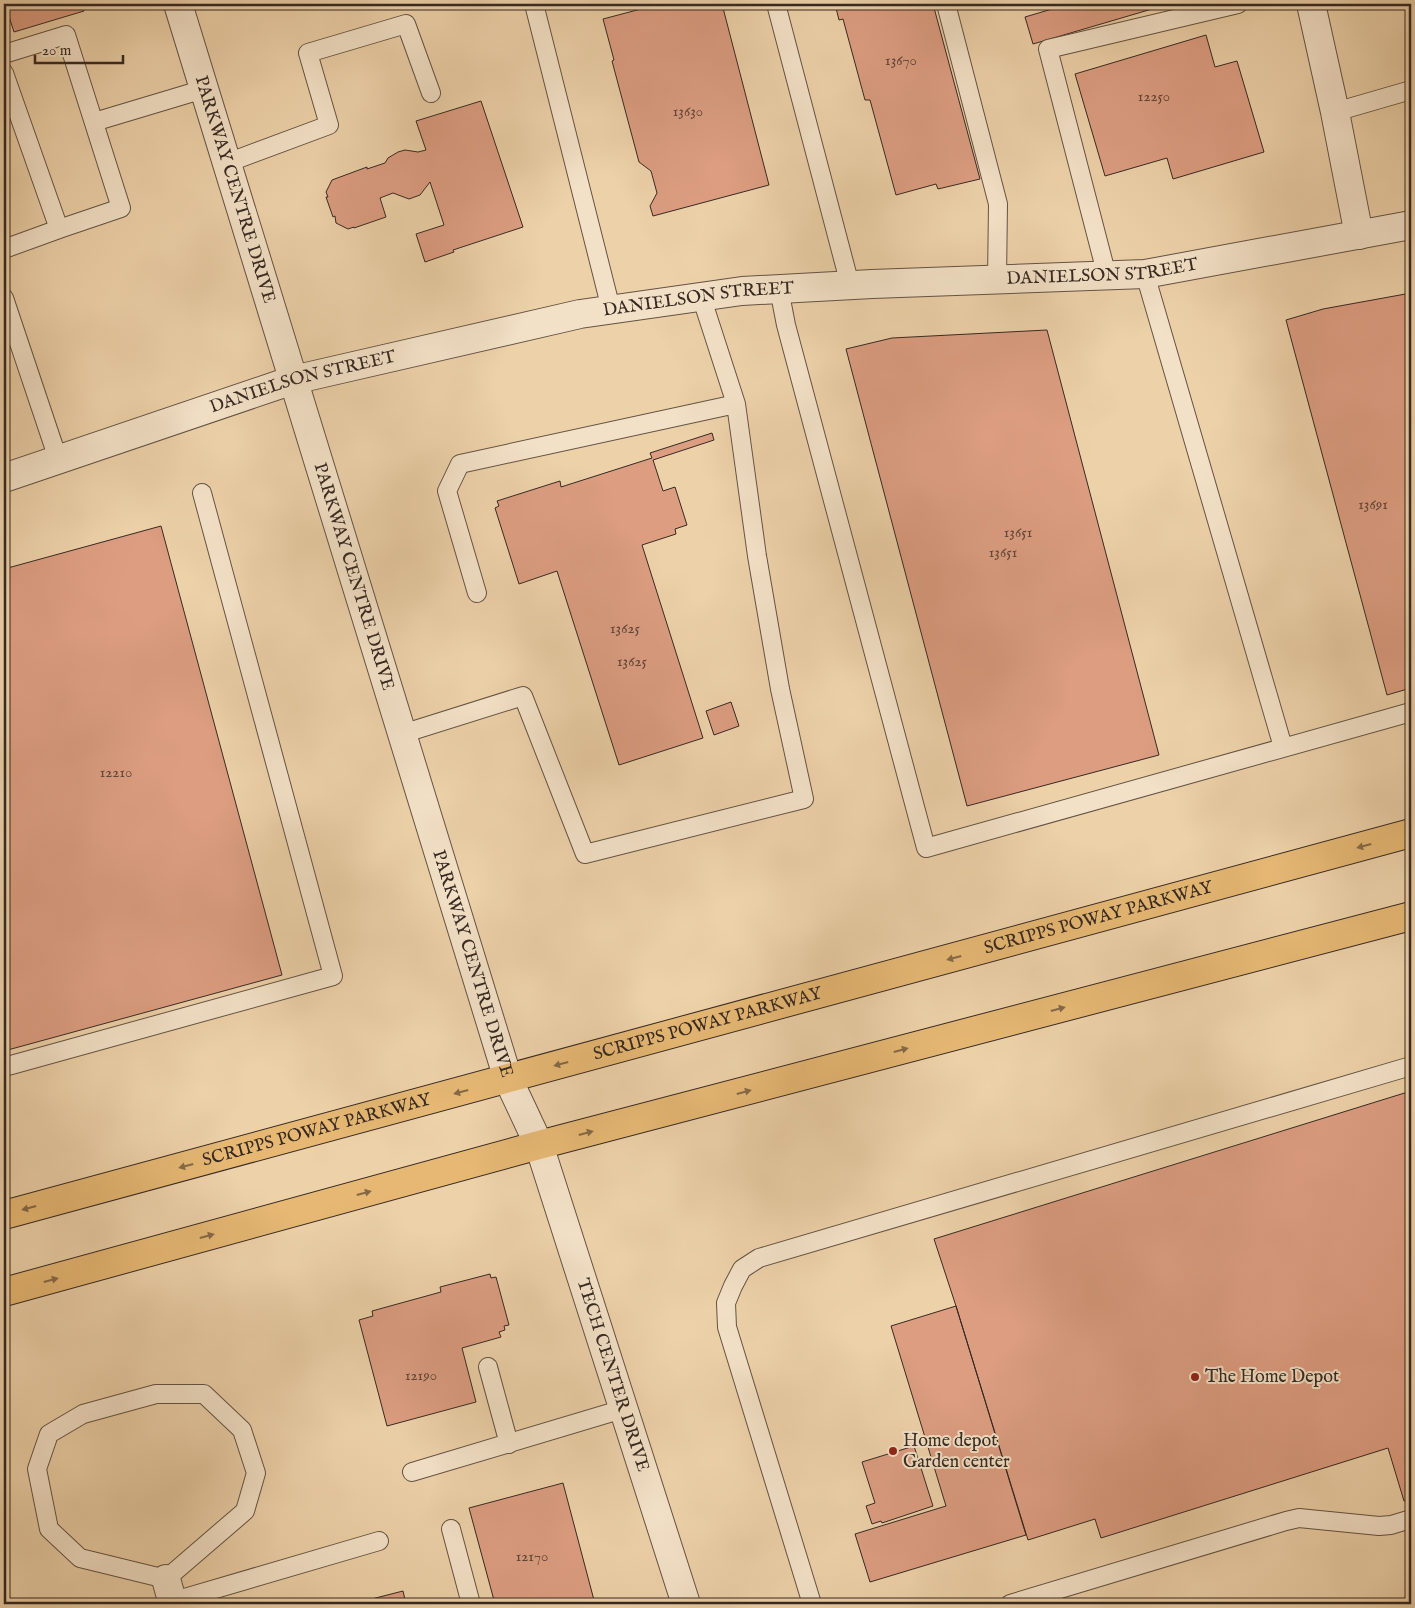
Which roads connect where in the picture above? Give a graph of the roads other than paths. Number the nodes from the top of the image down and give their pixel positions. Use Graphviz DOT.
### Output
graph roads {
  1 [pos="180,4"];
  2 [pos="534,4"];
  3 [pos="776,4"];
  4 [pos="946,4"];
  5 [pos="1238,4"];
  6 [pos="1311,4"];
  7 [pos="4,54"];
  8 [pos="4,73"];
  9 [pos="204,89"];
  10 [pos="1411,90"];
  11 [pos="431,93"];
  12 [pos="1335,112"];
  13 [pos="94,122"];
  14 [pos="227,163"];
  15 [pos="1411,225"];
  16 [pos="59,229"];
  17 [pos="1359,235"];
  18 [pos="4,249"];
  19 [pos="1145,274"];
  20 [pos="1107,276"];
  21 [pos="997,280"];
  22 [pos="850,285"];
  23 [pos="779,289"];
  24 [pos="701,296"];
  25 [pos="4,298"];
  26 [pos="611,309"];
  27 [pos="293,380"];
  28 [pos="736,404"];
  29 [pos="58,459"];
  30 [pos="4,478"];
  31 [pos="202,493"];
  32 [pos="477,593"];
  33 [pos="1411,712"];
  34 [pos="402,734"];
  35 [pos="1283,748"];
  36 [pos="1411,833"];
  37 [pos="1411,916"];
  38 [pos="1411,1066"];
  39 [pos="4,1067"];
  40 [pos="508,1079"];
  41 [pos="539,1145"];
  42 [pos="4,1215"];
  43 [pos="4,1292"];
  44 [pos="488,1367"];
  45 [pos="623,1409"];
  46 [pos="509,1444"];
  47 [pos="412,1472"];
  48 [pos="1411,1519"];
  49 [pos="451,1529"];
  50 [pos="379,1541"];
  51 [pos="169,1597"];
  52 [pos="471,1604"];
  53 [pos="686,1604"];
  54 [pos="812,1604"];
  55 [pos="1010,1604"];
  1 -- 9 [label="street, PARKWAY CENTRE DRIVE"];
  2 -- 26 [label="lane"];
  3 -- 22 [label="lane"];
  4 -- 21 [label="lane"];
  5 -- 20 [label="lane"];
  6 -- 12 [label="street"];
  7 -- 13 [label="lane"];
  8 -- 16 [label="lane"];
  9 -- 13 [label="lane"];
  9 -- 14 [label="street, PARKWAY CENTRE DRIVE"];
  10 -- 12 [label="lane"];
  11 -- 14 [label="lane"];
  12 -- 17 [label="street"];
  13 -- 16 [label="lane"];
  14 -- 27 [label="street, PARKWAY CENTRE DRIVE"];
  15 -- 17 [label="street, DANIELSON STREET"];
  16 -- 18 [label="lane"];
  17 -- 19 [label="street, DANIELSON STREET"];
  19 -- 20 [label="street, DANIELSON STREET"];
  19 -- 35 [label="lane"];
  20 -- 21 [label="street, DANIELSON STREET"];
  21 -- 22 [label="street, DANIELSON STREET"];
  22 -- 23 [label="street, DANIELSON STREET"];
  23 -- 24 [label="street, DANIELSON STREET"];
  23 -- 35 [label="lane"];
  24 -- 26 [label="street, DANIELSON STREET"];
  24 -- 28 [label="lane"];
  25 -- 29 [label="lane"];
  26 -- 27 [label="street, DANIELSON STREET"];
  27 -- 29 [label="street, DANIELSON STREET"];
  27 -- 34 [label="street, PARKWAY CENTRE DRIVE"];
  28 -- 32 [label="lane"];
  28 -- 34 [label="lane"];
  29 -- 30 [label="street, DANIELSON STREET"];
  31 -- 39 [label="lane"];
  33 -- 35 [label="lane"];
  34 -- 40 [label="street, PARKWAY CENTRE DRIVE"];
  36 -- 40 [label="main road, SCRIPPS POWAY PARKWAY, one-way"];
  41 -- 37 [label="main road, one-way"];
  38 -- 54 [label="lane"];
  40 -- 41 [label="street, PARKWAY CENTRE DRIVE"];
  40 -- 42 [label="main road, SCRIPPS POWAY PARKWAY, one-way"];
  43 -- 41 [label="main road, one-way"];
  41 -- 45 [label="street, TECH CENTER DRIVE"];
  44 -- 46 [label="lane"];
  45 -- 46 [label="lane"];
  45 -- 53 [label="street, TECH CENTER DRIVE"];
  46 -- 47 [label="lane"];
  48 -- 55 [label="lane"];
  49 -- 52 [label="lane"];
  50 -- 51 [label="lane"];
  51 -- 51 [label="lane"];
}
